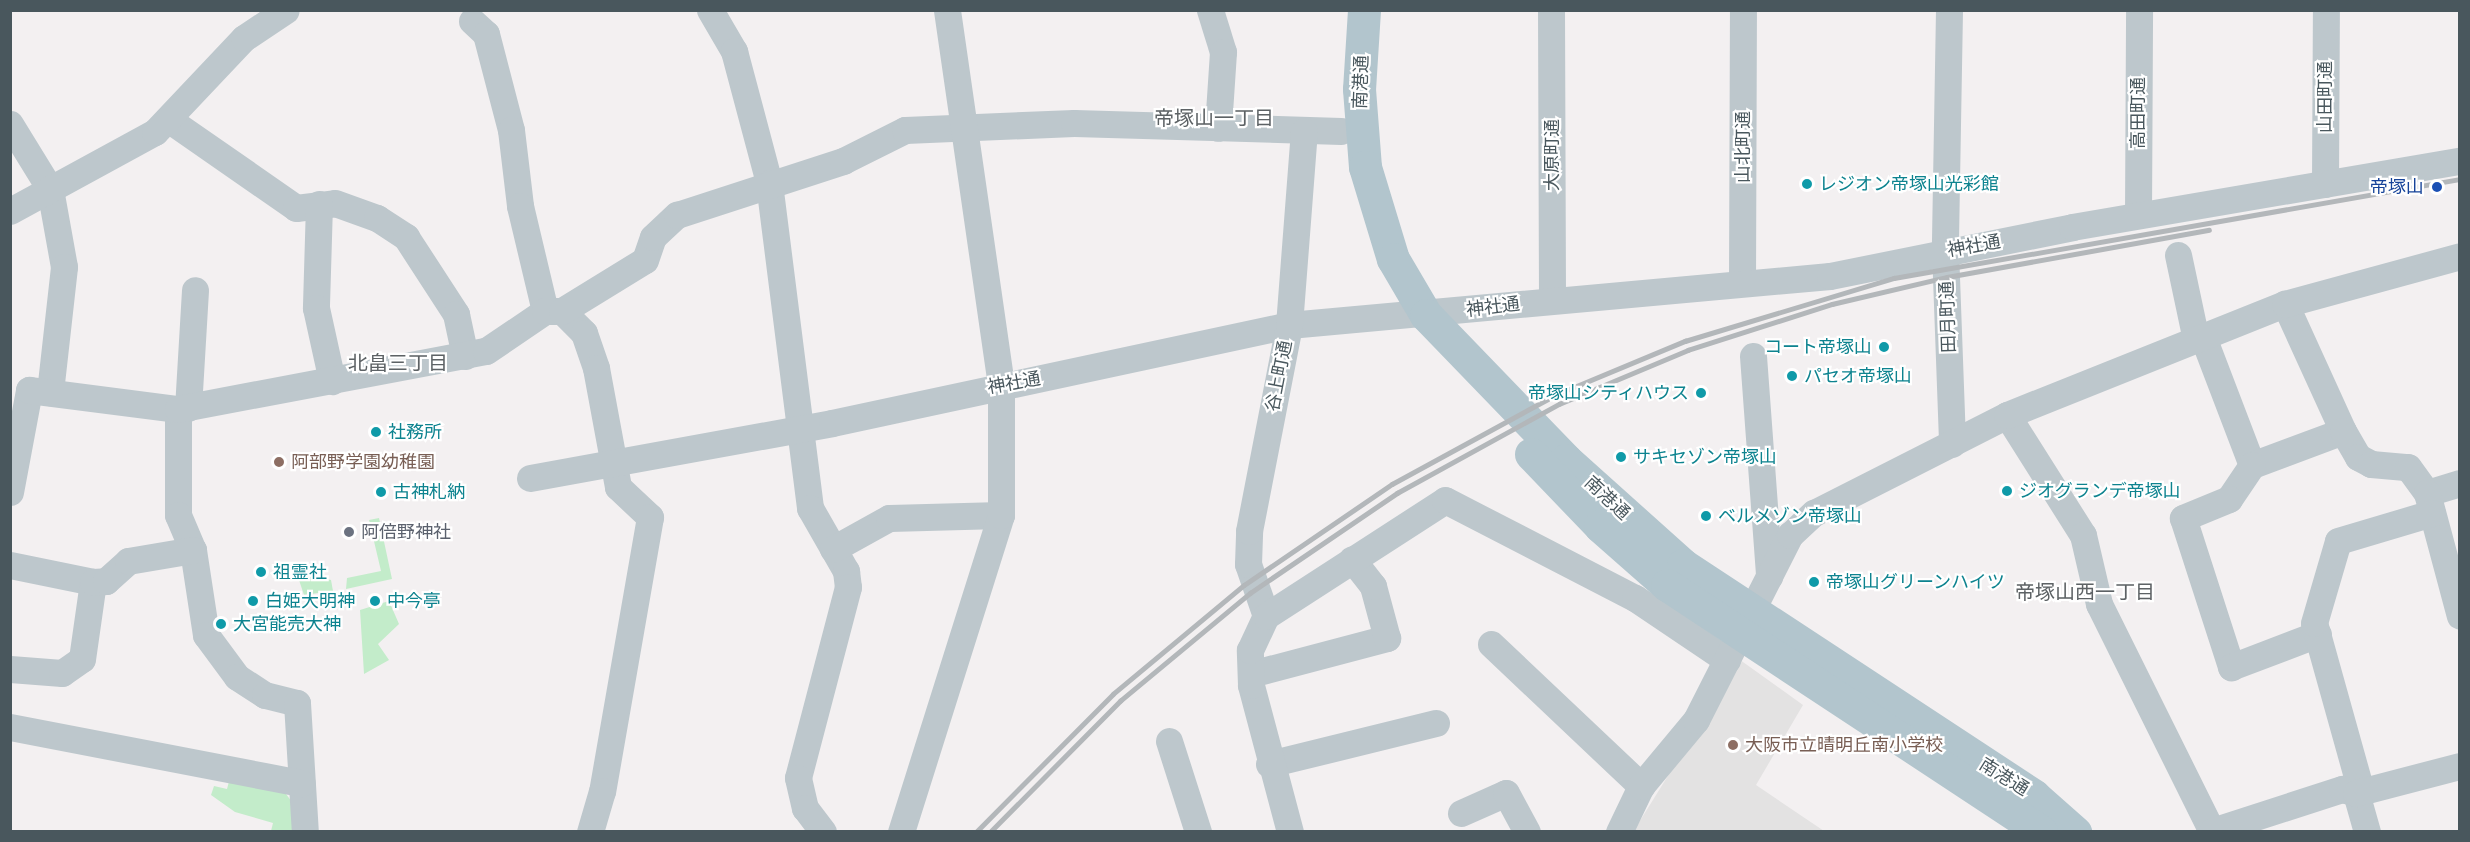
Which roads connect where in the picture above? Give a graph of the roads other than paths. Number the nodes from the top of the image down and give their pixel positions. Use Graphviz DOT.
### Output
graph roads {
  1 [pos="286,10"];
  2 [pos="710,10"];
  3 [pos="947,10"];
  4 [pos="1210,10"];
  5 [pos="1343,10"];
  6 [pos="1364,10"];
  7 [pos="1551,10"];
  8 [pos="1743,10"];
  9 [pos="1949,10"];
  10 [pos="2139,10"];
  11 [pos="2326,10"];
  12 [pos="472,21"];
  13 [pos="168,119"];
  14 [pos="10,124"];
  15 [pos="1218,128"];
  16 [pos="967,129"];
  17 [pos="1341,131"];
  18 [pos="1304,132"];
  19 [pos="2460,161"];
  20 [pos="769,183"];
  21 [pos="2325,184"];
  22 [pos="50,189"];
  23 [pos="319,204"];
  24 [pos="10,211"];
  25 [pos="2138,215"];
  26 [pos="1945,250"];
  27 [pos="2178,255"];
  28 [pos="2460,256"];
  29 [pos="1742,284"];
  30 [pos="195,290"];
  31 [pos="1552,300"];
  32 [pos="2285,304"];
  33 [pos="554,311"];
  34 [pos="1414,314"];
  35 [pos="1289,325"];
  36 [pos="2199,338"];
  37 [pos="465,356"];
  38 [pos="1753,356"];
  39 [pos="332,381"];
  40 [pos="1001,385"];
  41 [pos="50,393"];
  42 [pos="183,408"];
  43 [pos="2007,415"];
  44 [pos="798,429"];
  45 [pos="2343,431"];
  46 [pos="1952,444"];
  47 [pos="614,461"];
  48 [pos="2252,465"];
  49 [pos="530,478"];
  50 [pos="2460,483"];
  51 [pos="10,492"];
  52 [pos="2429,503"];
  53 [pos="1001,515"];
  54 [pos="833,549"];
  55 [pos="193,550"];
  56 [pos="1352,559"];
  57 [pos="10,564"];
  58 [pos="1769,577"];
  59 [pos="93,582"];
  60 [pos="1264,610"];
  61 [pos="2460,616"];
  62 [pos="2318,634"];
  63 [pos="1740,635"];
  64 [pos="1491,644"];
  65 [pos="10,669"];
  66 [pos="1251,674"];
  67 [pos="1436,723"];
  68 [pos="10,727"];
  69 [pos="1169,741"];
  70 [pos="1269,764"];
  71 [pos="2460,766"];
  72 [pos="302,783"];
  73 [pos="1641,786"];
  74 [pos="2358,792"];
  75 [pos="1461,813"];
  76 [pos="305,831"];
  77 [pos="590,831"];
  78 [pos="823,831"];
  79 [pos="901,831"];
  80 [pos="1198,831"];
  81 [pos="1290,831"];
  82 [pos="1527,831"];
  83 [pos="1619,831"];
  84 [pos="2041,831"];
  85 [pos="2075,831"];
  86 [pos="2212,831"];
  87 [pos="2367,831"];
  1 -- 22 [label="street"];
  2 -- 20 [label="street"];
  3 -- 16 [label="street"];
  4 -- 15 [label="street"];
  5 -- 17 [label="main road, 南港通"];
  6 -- 34 [label="main road, 南港通"];
  7 -- 31 [label="street, 大原町通"];
  8 -- 29 [label="street, 山北町通"];
  9 -- 26 [label="street, 田月町通"];
  10 -- 25 [label="street, 高田町通"];
  11 -- 21 [label="street, 山田町通"];
  12 -- 33 [label="street"];
  13 -- 23 [label="street"];
  14 -- 22 [label="street"];
  15 -- 16 [label="street"];
  15 -- 18 [label="street"];
  16 -- 20 [label="street"];
  16 -- 40 [label="street"];
  17 -- 18 [label="street"];
  17 -- 34 [label="main road, 南港通"];
  18 -- 35 [label="street, 谷上町通"];
  19 -- 21 [label="street, 神社通"];
  20 -- 33 [label="street"];
  20 -- 44 [label="street"];
  21 -- 25 [label="street, 神社通"];
  22 -- 24 [label="street"];
  22 -- 41 [label="street"];
  23 -- 37 [label="street"];
  23 -- 39 [label="street"];
  25 -- 26 [label="street, 神社通"];
  26 -- 29 [label="street, 神社通"];
  26 -- 46 [label="street, 田月町通"];
  27 -- 36 [label="street"];
  28 -- 32 [label="street"];
  29 -- 31 [label="street, 神社通"];
  30 -- 42 [label="street"];
  31 -- 34 [label="street, 神社通"];
  32 -- 36 [label="street"];
  32 -- 45 [label="street"];
  33 -- 37 [label="street"];
  33 -- 47 [label="street"];
  34 -- 35 [label="street, 神社通"];
  34 -- 63 [label="main road, 南港通"];
  35 -- 40 [label="street, 神社通"];
  35 -- 60 [label="street, 谷上町通"];
  36 -- 43 [label="street"];
  36 -- 48 [label="street"];
  37 -- 39 [label="street"];
  38 -- 58 [label="street"];
  39 -- 42 [label="street"];
  40 -- 44 [label="street, 神社通"];
  40 -- 53 [label="street"];
  41 -- 42 [label="street"];
  41 -- 51 [label="street"];
  42 -- 55 [label="street"];
  43 -- 46 [label="street"];
  43 -- 86 [label="street"];
  44 -- 47 [label="street, 神社通"];
  44 -- 54 [label="street"];
  45 -- 48 [label="street"];
  45 -- 52 [label="street"];
  46 -- 58 [label="street"];
  47 -- 49 [label="street, 神社通"];
  47 -- 77 [label="street"];
  48 -- 62 [label="street"];
  50 -- 52 [label="street"];
  52 -- 61 [label="street"];
  52 -- 62 [label="street"];
  53 -- 54 [label="street"];
  53 -- 79 [label="street"];
  54 -- 78 [label="street"];
  55 -- 59 [label="street"];
  55 -- 72 [label="street"];
  56 -- 60 [label="street"];
  56 -- 63 [label="street"];
  56 -- 66 [label="street"];
  57 -- 59 [label="street"];
  58 -- 63 [label="street"];
  59 -- 65 [label="street"];
  60 -- 66 [label="street"];
  62 -- 74 [label="street"];
  63 -- 73 [label="street"];
  63 -- 84 [label="main road, 南港通"];
  63 -- 85 [label="main road, 南港通"];
  64 -- 73 [label="street"];
  66 -- 70 [label="street"];
  67 -- 70 [label="street"];
  68 -- 72 [label="street"];
  69 -- 80 [label="street"];
  70 -- 81 [label="street"];
  71 -- 74 [label="street"];
  72 -- 76 [label="street"];
  73 -- 83 [label="street"];
  74 -- 86 [label="street"];
  74 -- 87 [label="street"];
  75 -- 82 [label="street"];
}
